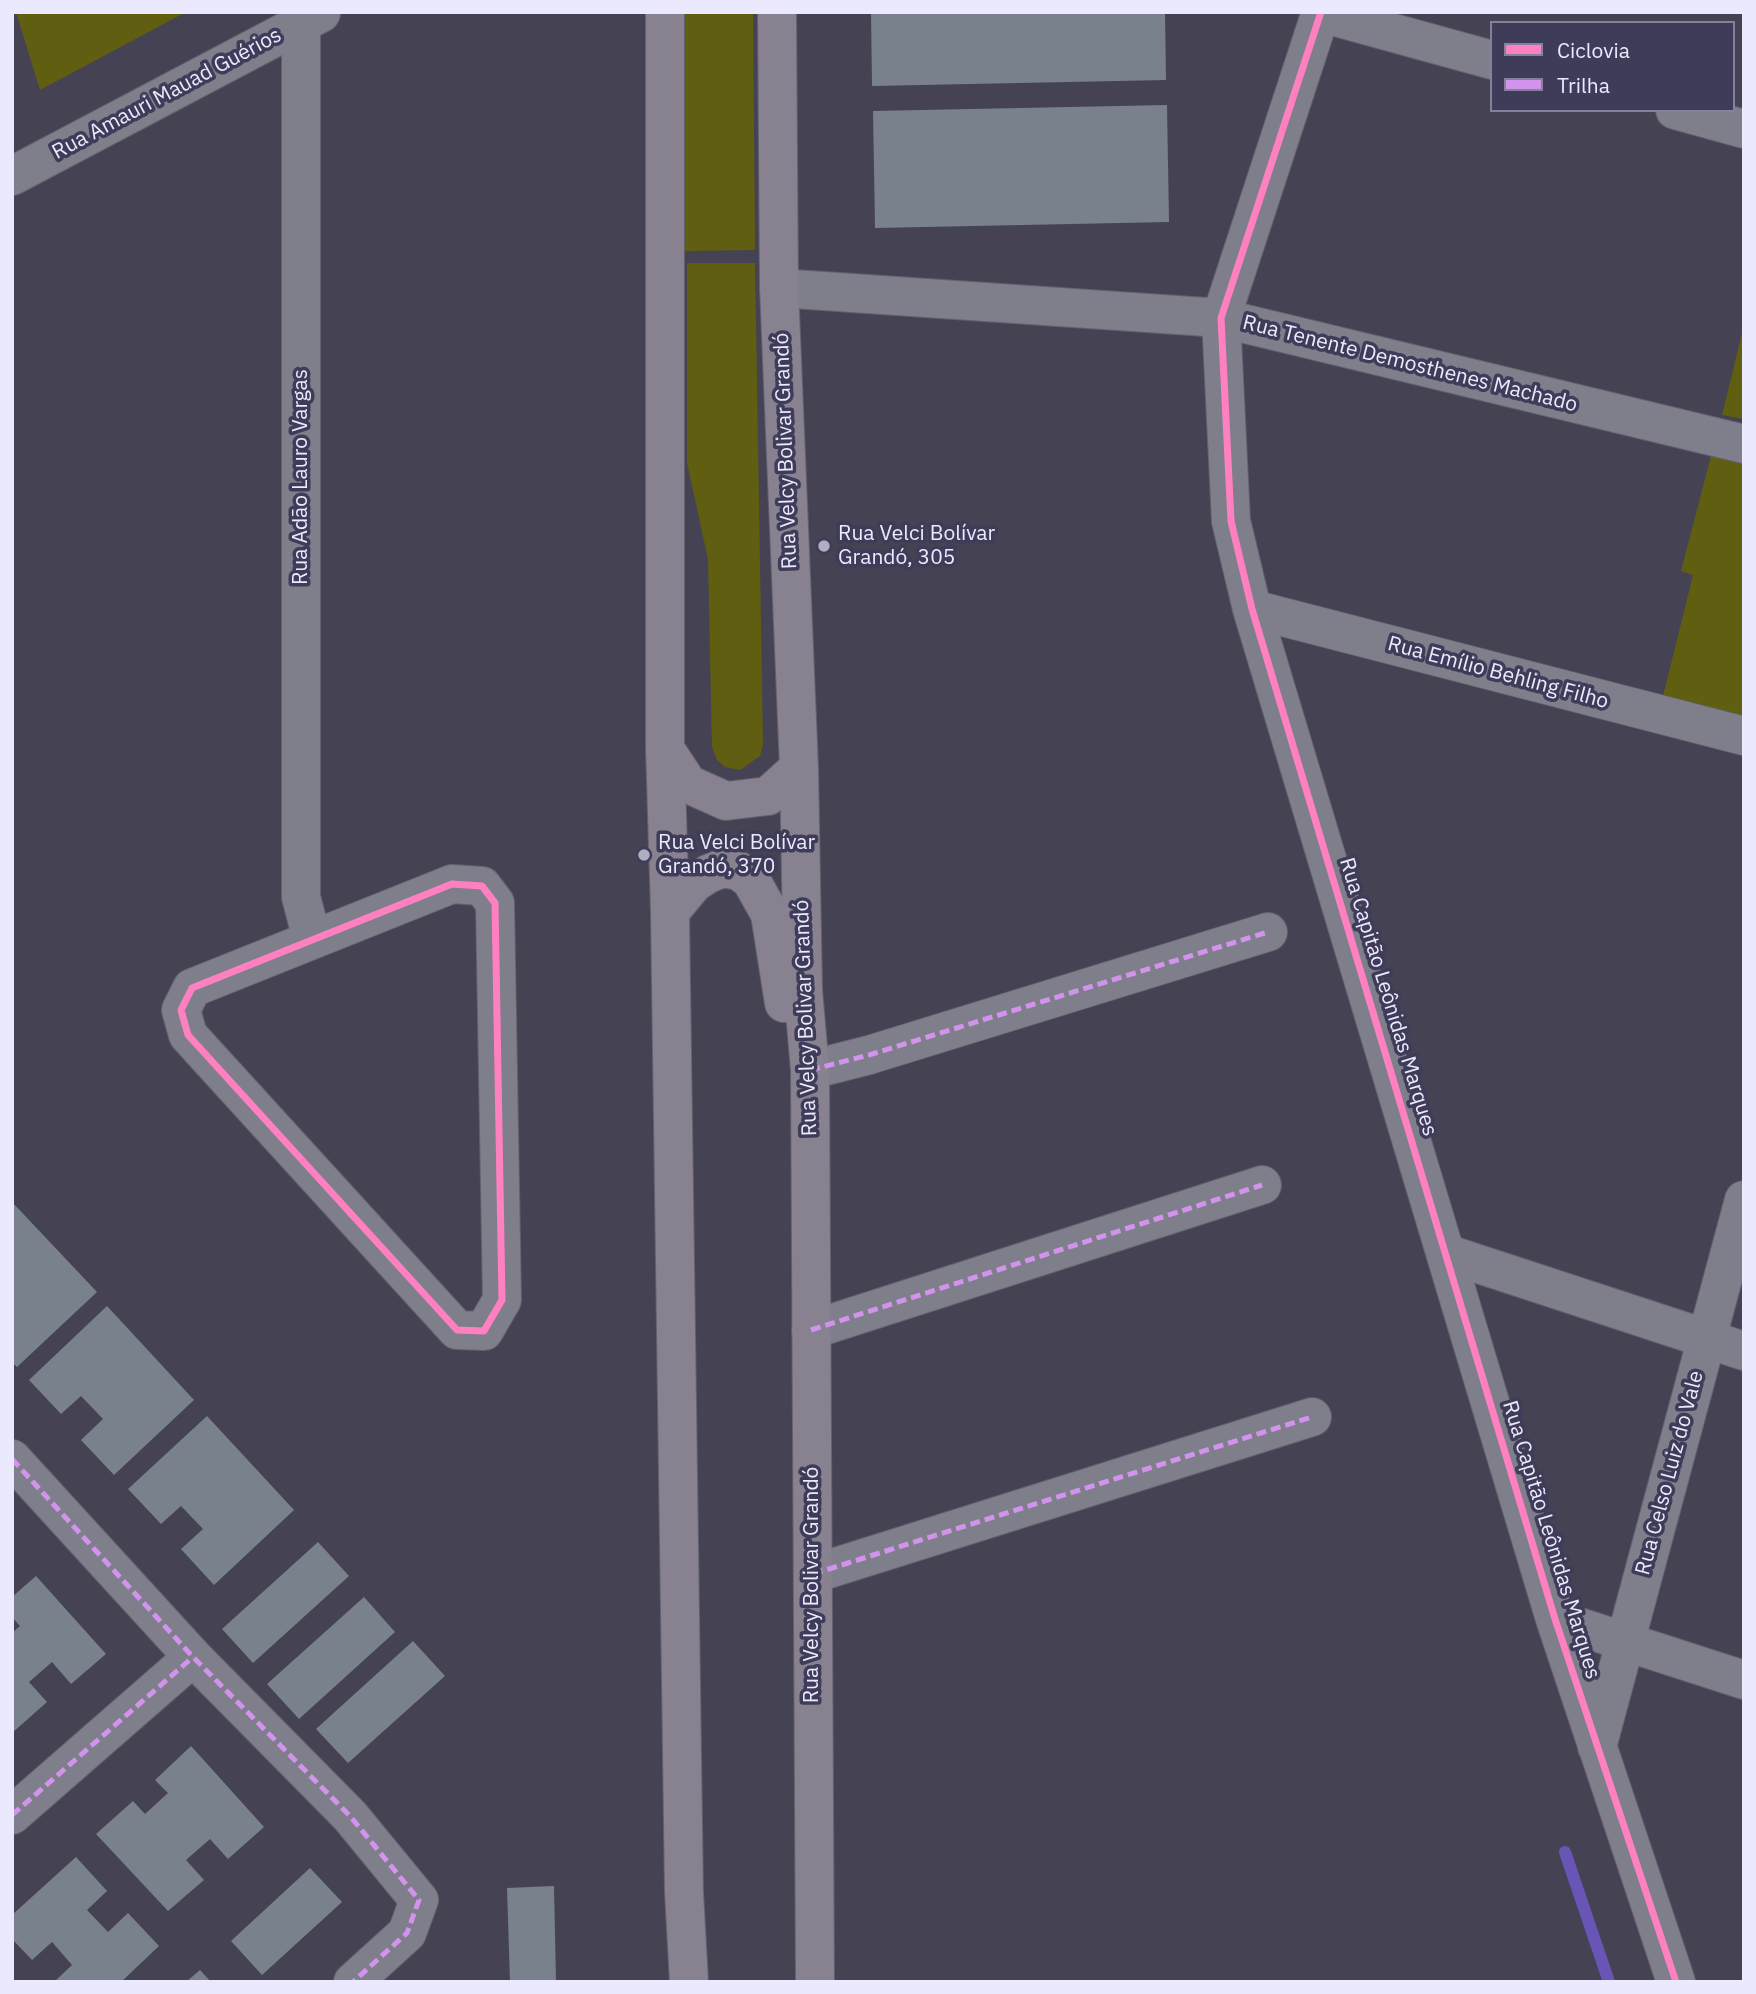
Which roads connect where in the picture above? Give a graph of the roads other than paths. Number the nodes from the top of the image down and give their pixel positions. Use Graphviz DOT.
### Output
graph roads {
  1 [pos="665,12"];
  2 [pos="776,12"];
  3 [pos="1321,13"];
  4 [pos="308,16"];
  5 [pos="1490,59"];
  6 [pos="1682,112"];
  7 [pos="1744,129"];
  8 [pos="18,165"];
  9 [pos="779,288"];
  10 [pos="1221,318"];
  11 [pos="1744,444"];
  12 [pos="1252,609"];
  13 [pos="1744,736"];
  14 [pos="665,749"];
  15 [pos="799,768"];
  16 [pos="670,912"];
  17 [pos="1268,932"];
  18 [pos="312,939"];
  19 [pos="810,1070"];
  20 [pos="1262,1185"];
  21 [pos="1744,1200"];
  22 [pos="1448,1254"];
  23 [pos="811,1330"];
  24 [pos="1706,1339"];
  25 [pos="1744,1351"];
  26 [pos="1312,1417"];
  27 [pos="12,1459"];
  28 [pos="813,1574"];
  29 [pos="1555,1619"];
  30 [pos="1624,1642"];
  31 [pos="193,1657"];
  32 [pos="1744,1680"];
  33 [pos="1597,1747"];
  34 [pos="12,1815"];
  35 [pos="353,1982"];
  36 [pos="689,1982"];
  37 [pos="815,1982"];
  38 [pos="1676,1982"];
  1 -- 14 [label="main road"];
  2 -- 9 [label="main road, Rua Velcy Bolivar Grandó"];
  3 -- 5 [label="street"];
  3 -- 10 [label="street, Rua Capitão Leônidas Marques"];
  4 -- 8 [label="street, Rua Amauri Mauad Guérios"];
  4 -- 18 [label="street, Rua Adão Lauro Vargas"];
  6 -- 7 [label="street"];
  9 -- 10 [label="street, Rua Tenente Demosthenes Machado"];
  9 -- 15 [label="main road, Rua Velcy Bolivar Grandó"];
  10 -- 11 [label="street, Rua Tenente Demosthenes Machado"];
  10 -- 12 [label="street, Rua Capitão Leônidas Marques"];
  12 -- 13 [label="street, Rua Emílio Behling Filho"];
  12 -- 22 [label="street, Rua Capitão Leônidas Marques"];
  14 -- 15 [label="main road"];
  14 -- 16 [label="main road"];
  15 -- 19 [label="main road, Rua Velcy Bolivar Grandó"];
  16 -- 19 [label="main road"];
  16 -- 36 [label="main road"];
  17 -- 19 [label="street"];
  18 -- 18 [label="street"];
  19 -- 23 [label="main road, Rua Velcy Bolivar Grandó"];
  20 -- 23 [label="street"];
  21 -- 24 [label="street, Rua Celso Luiz do Vale"];
  22 -- 24 [label="street"];
  22 -- 29 [label="street, Rua Capitão Leônidas Marques"];
  23 -- 28 [label="main road, Rua Velcy Bolivar Grandó"];
  24 -- 25 [label="street"];
  24 -- 30 [label="street, Rua Celso Luiz do Vale"];
  26 -- 28 [label="street"];
  27 -- 31 [label="street"];
  28 -- 37 [label="main road, Rua Velcy Bolivar Grandó"];
  29 -- 30 [label="street"];
  29 -- 33 [label="street, Rua Capitão Leônidas Marques"];
  30 -- 32 [label="street"];
  30 -- 33 [label="street, Rua Celso Luiz do Vale"];
  31 -- 34 [label="street"];
  31 -- 35 [label="street"];
  33 -- 38 [label="street, Rua Capitão Leônidas Marques"];
}
